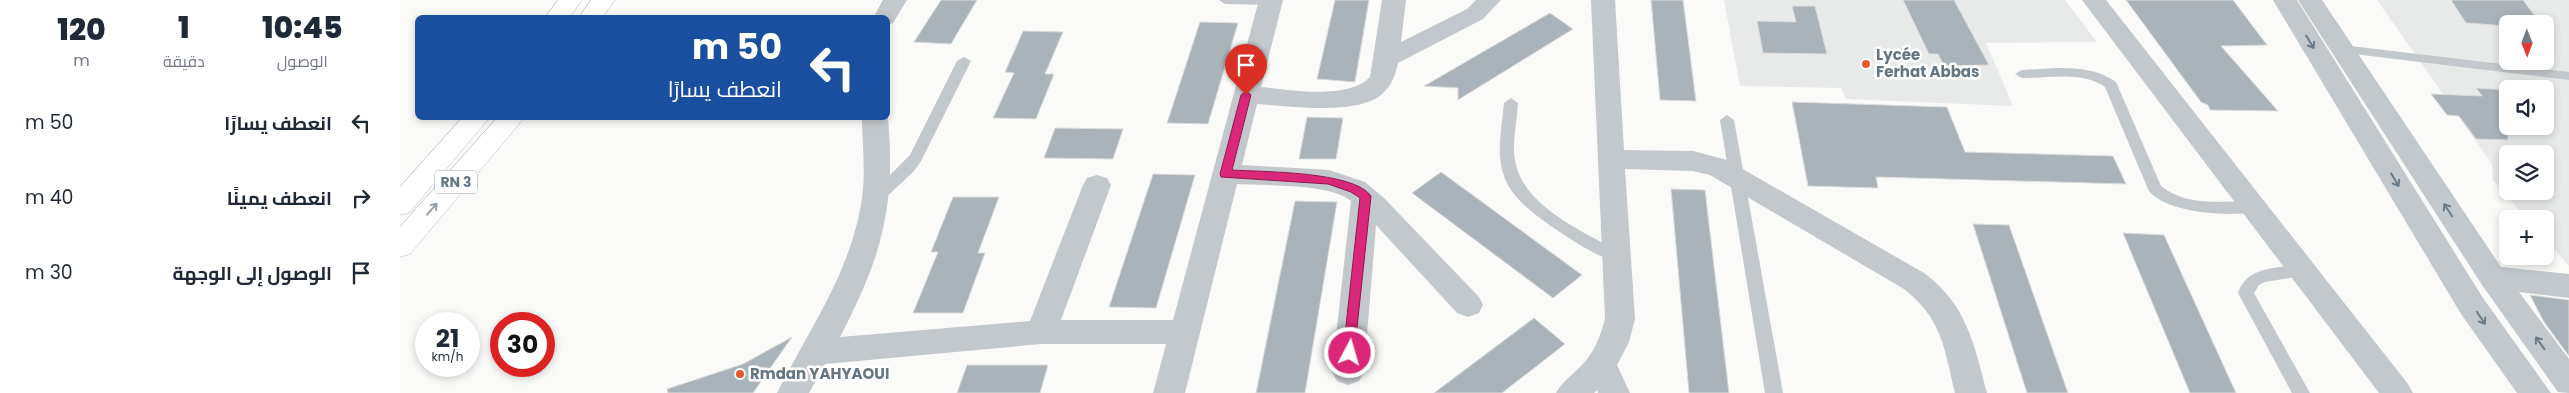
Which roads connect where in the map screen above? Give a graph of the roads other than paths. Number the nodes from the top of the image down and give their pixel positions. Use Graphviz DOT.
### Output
graph roads {
  1 [pos="570,0"];
  2 [pos="603,0"];
  3 [pos="896,0"];
  4 [pos="1225,0"];
  5 [pos="1270,0"];
  6 [pos="1394,0"];
  7 [pos="1489,0"];
  8 [pos="1603,0"];
  9 [pos="2094,0"];
  10 [pos="2285,0"];
  11 [pos="2310,0"];
  12 [pos="558,15"];
  13 [pos="592,15"];
  14 [pos="887,15"];
  15 [pos="2342,49"];
  16 [pos="1385,60"];
  17 [pos="964,61"];
  18 [pos="2022,74"];
  19 [pos="2569,76"];
  20 [pos="1246,95"];
  21 [pos="1511,102"];
  22 [pos="474,120"];
  23 [pos="509,120"];
  24 [pos="875,120"];
  25 [pos="1727,120"];
  26 [pos="1612,159"];
  27 [pos="1225,174"];
  28 [pos="1738,178"];
  29 [pos="421,182"];
  30 [pos="1097,185"];
  31 [pos="1366,196"];
  32 [pos="876,198"];
  33 [pos="400,200"];
  34 [pos="400,205"];
  35 [pos="2253,207"];
  36 [pos="400,246"];
  37 [pos="1618,258"];
  38 [pos="2301,271"];
  39 [pos="2492,277"];
  40 [pos="2569,286"];
  41 [pos="1468,304"];
  42 [pos="1040,332"];
  43 [pos="1184,332"];
  44 [pos="816,352"];
  45 [pos="1348,372"];
  46 [pos="1608,379"];
  47 [pos="2569,383"];
  48 [pos="793,393"];
  49 [pos="1169,393"];
  50 [pos="1572,393"];
  51 [pos="1774,393"];
  52 [pos="1971,393"];
  53 [pos="2301,393"];
  54 [pos="2396,393"];
  55 [pos="2535,393"];
  1 -- 12 [label="highway"];
  2 -- 13 [label="highway"];
  3 -- 14 [label="street"];
  4 -- 5 [label="lane"];
  5 -- 20 [label="street"];
  6 -- 16 [label="street"];
  7 -- 16 [label="street"];
  8 -- 26 [label="street"];
  9 -- 35 [label="street"];
  10 -- 55 [label="street, one-way"];
  11 -- 15 [label="street"];
  15 -- 19 [label="lane"];
  39 -- 15 [label="street, one-way"];
  16 -- 20 [label="street"];
  17 -- 32 [label="lane"];
  18 -- 35 [label="lane"];
  20 -- 27 [label="street"];
  21 -- 37 [label="lane"];
  22 -- 29 [label="highway, RN 3"];
  36 -- 23 [label="highway, RN 3, one-way"];
  24 -- 32 [label="street"];
  25 -- 28 [label="lane"];
  26 -- 28 [label="street"];
  26 -- 37 [label="street"];
  27 -- 31 [label="street"];
  27 -- 43 [label="street"];
  28 -- 51 [label="lane"];
  28 -- 52 [label="street"];
  29 -- 33 [label="street"];
  29 -- 34 [label="highway, RN 3"];
  30 -- 42 [label="street"];
  31 -- 41 [label="street"];
  31 -- 45 [label="street"];
  32 -- 44 [label="street"];
  35 -- 38 [label="street"];
  37 -- 46 [label="street"];
  38 -- 53 [label="lane"];
  38 -- 54 [label="street"];
  39 -- 40 [label="street"];
  47 -- 39 [label="street, one-way"];
  42 -- 43 [label="street"];
  42 -- 44 [label="street"];
  43 -- 49 [label="street"];
  44 -- 48 [label="street"];
  46 -- 50 [label="street"];
}
